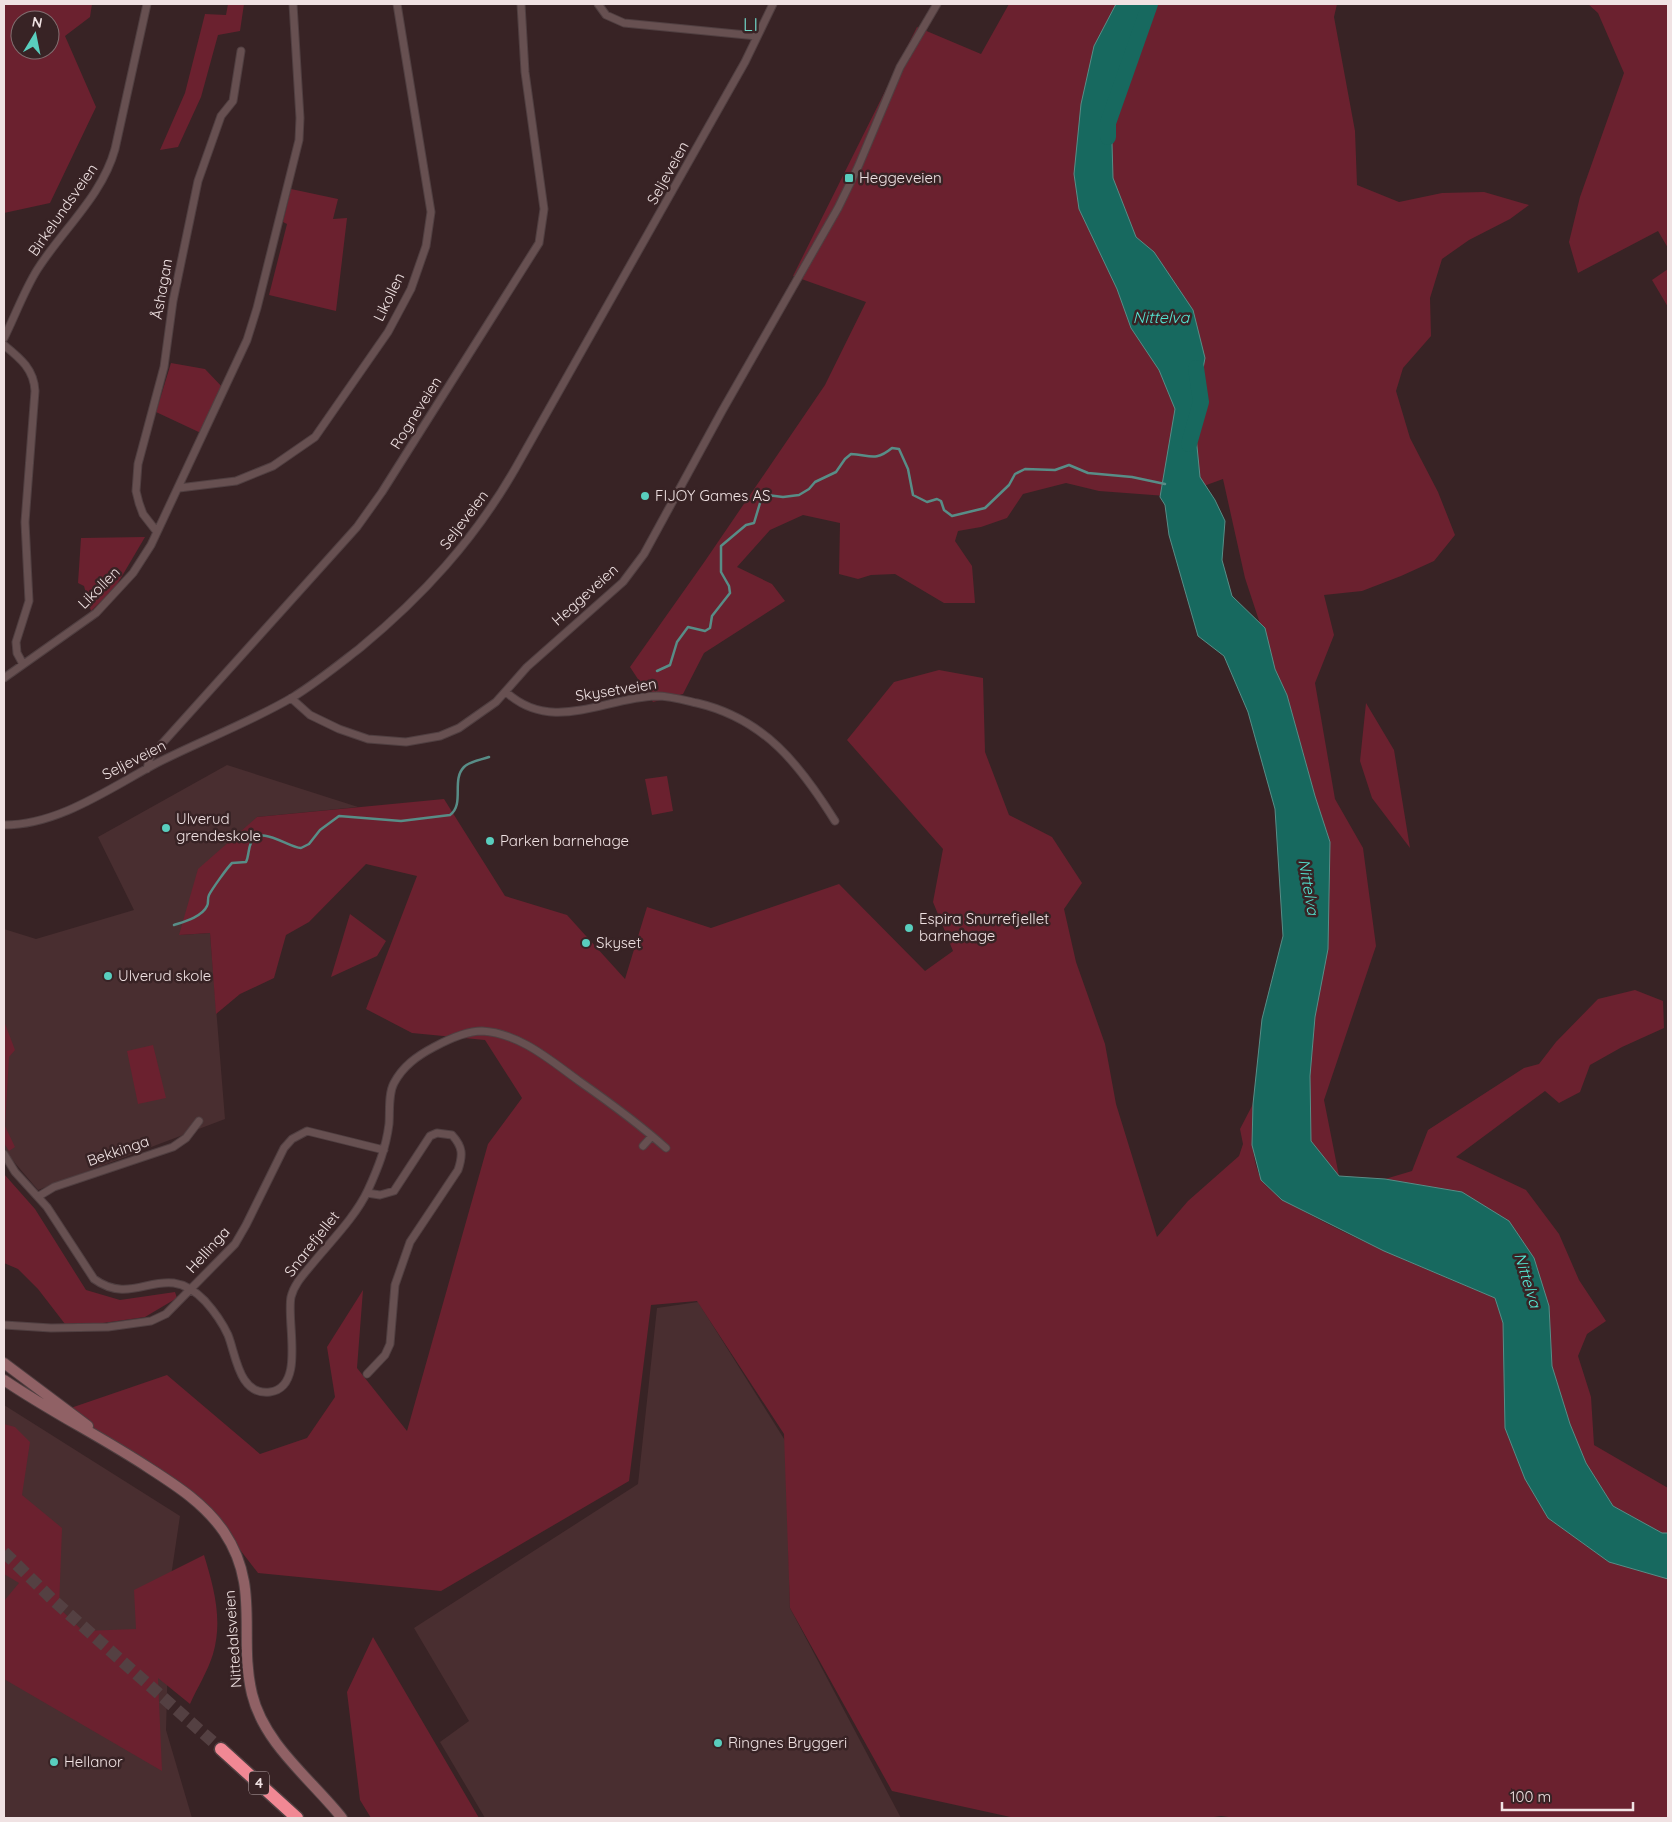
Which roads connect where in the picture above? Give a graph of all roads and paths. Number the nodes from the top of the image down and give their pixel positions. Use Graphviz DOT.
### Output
graph roads {
  1 [pos="147,4"];
  2 [pos="293,4"];
  3 [pos="397,4"];
  4 [pos="521,4"];
  5 [pos="598,4"];
  6 [pos="773,4"];
  7 [pos="937,4"];
  8 [pos="757,36"];
  9 [pos="240,51"];
  10 [pos="4,338"];
  11 [pos="4,345"];
  12 [pos="179,488"];
  13 [pos="157,532"];
  14 [pos="23,664"];
  15 [pos="4,678"];
  16 [pos="506,692"];
  17 [pos="291,698"];
  18 [pos="147,769"];
  19 [pos="835,821"];
  20 [pos="4,825"];
  21 [pos="199,1121"];
  22 [pos="652,1136"];
  23 [pos="643,1146"];
  24 [pos="666,1148"];
  25 [pos="384,1150"];
  26 [pos="4,1154"];
  27 [pos="367,1193"];
  28 [pos="39,1196"];
  29 [pos="190,1289"];
  30 [pos="4,1325"];
  31 [pos="4,1363"];
  32 [pos="367,1374"];
  33 [pos="4,1380"];
  34 [pos="98,1435"];
  35 [pos="221,1749"];
  36 [pos="297,1818"];
  37 [pos="342,1818"];
  1 -- 10 [label="street, Birkelundsveien"];
  2 -- 12 [label="street, Likollen"];
  3 -- 12 [label="street, Likollen"];
  4 -- 18 [label="street, Rogneveien"];
  5 -- 8 [label="street"];
  6 -- 8 [label="street"];
  7 -- 16 [label="street, Heggeveien"];
  8 -- 17 [label="street, Seljeveien"];
  9 -- 13 [label="street, Åshagan"];
  11 -- 14 [label="street"];
  12 -- 13 [label="street, Likollen"];
  13 -- 14 [label="street, Likollen"];
  14 -- 15 [label="street, Likollen"];
  16 -- 17 [label="street, Heggeveien"];
  16 -- 19 [label="street, Skysetveien"];
  17 -- 18 [label="street, Seljeveien"];
  18 -- 20 [label="street, Seljeveien"];
  21 -- 28 [label="street, Bekkinga"];
  22 -- 23 [label="street"];
  22 -- 24 [label="street, Snarefjellet"];
  22 -- 25 [label="street, Snarefjellet"];
  25 -- 27 [label="street, Snarefjellet"];
  25 -- 29 [label="street, Hellinga"];
  26 -- 28 [label="street, Snarefjellet"];
  27 -- 29 [label="street, Snarefjellet"];
  27 -- 32 [label="street"];
  28 -- 29 [label="street, Snarefjellet"];
  29 -- 30 [label="street, Hellinga"];
  31 -- 34 [label="main road, Nittedalsveien"];
  33 -- 34 [label="main road, Nittedalsveien"];
  34 -- 37 [label="main road, Nittedalsveien"];
  35 -- 36 [label="highway, 4"];
}
